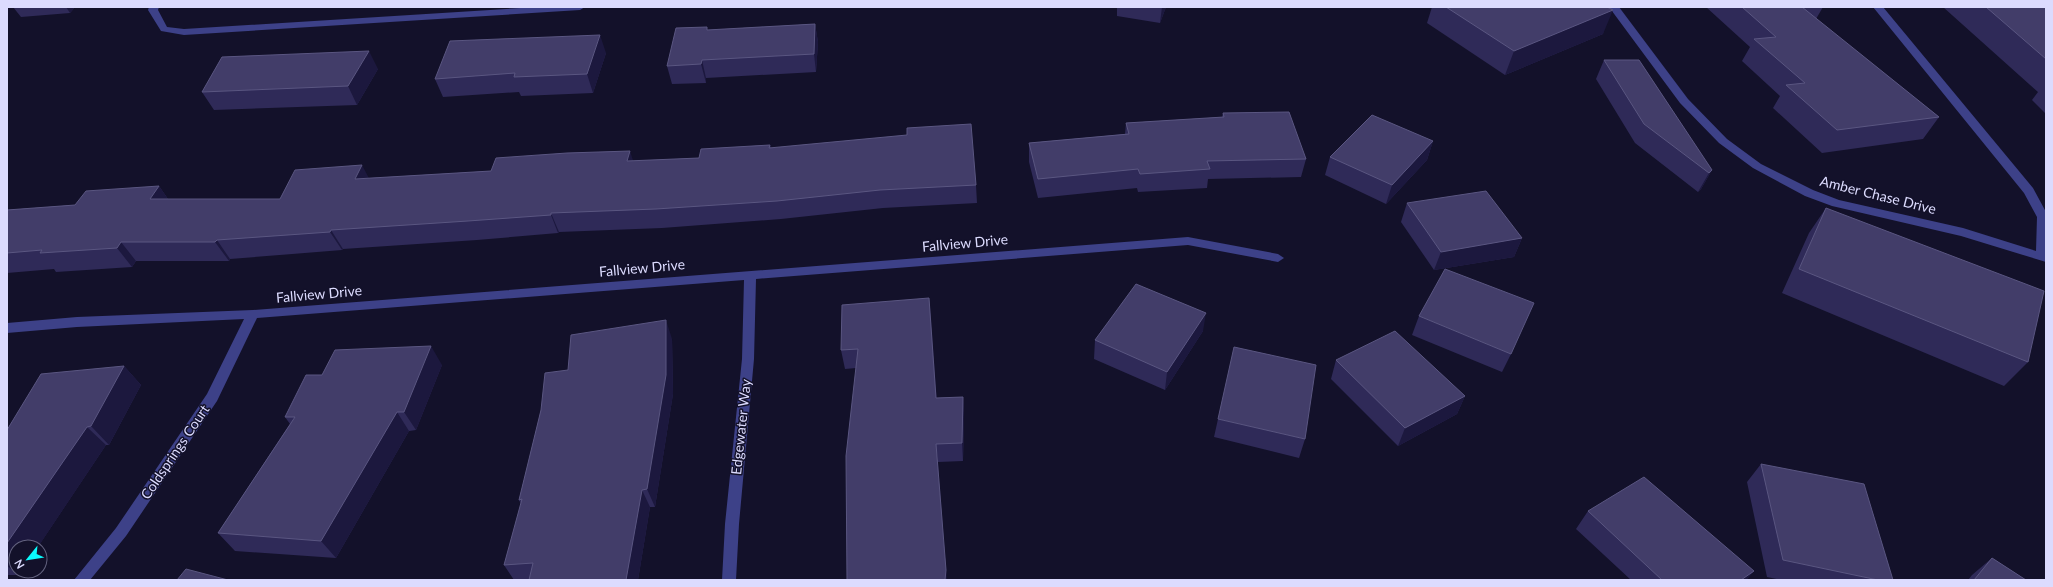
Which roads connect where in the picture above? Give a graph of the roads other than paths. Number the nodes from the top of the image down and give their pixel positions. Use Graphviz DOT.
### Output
graph roads {
  1 [pos="154,7"];
  2 [pos="580,7"];
  3 [pos="1614,7"];
  4 [pos="1878,7"];
  5 [pos="2044,257"];
  6 [pos="1278,258"];
  7 [pos="750,274"];
  8 [pos="253,314"];
  9 [pos="7,328"];
  10 [pos="81,580"];
  11 [pos="729,580"];
  1 -- 2 [label="street"];
  3 -- 5 [label="street, Amber Chase Drive"];
  4 -- 5 [label="street, Amber Chase Drive"];
  6 -- 7 [label="street, Fallview Drive"];
  7 -- 8 [label="street, Fallview Drive"];
  7 -- 11 [label="street, Edgewater Way"];
  8 -- 9 [label="street, Fallview Drive"];
  8 -- 10 [label="street, Coldsprings Court"];
}
